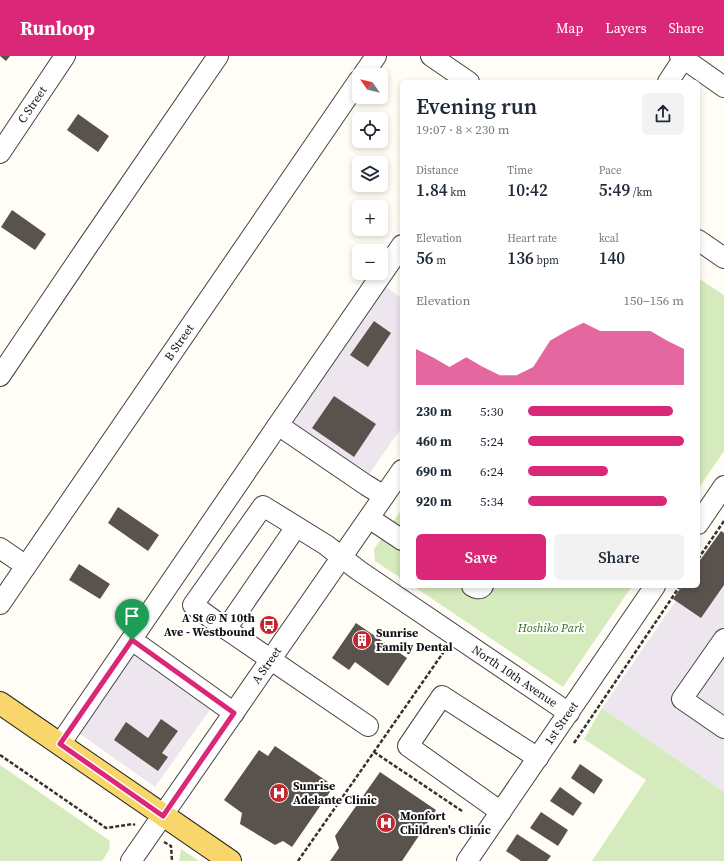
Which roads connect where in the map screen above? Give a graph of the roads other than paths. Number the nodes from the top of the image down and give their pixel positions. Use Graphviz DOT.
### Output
graph roads {
  1 [pos="65,56"];
  2 [pos="218,56"];
  3 [pos="376,56"];
  4 [pos="431,56"];
  5 [pos="683,57"];
  6 [pos="368,68"];
  7 [pos="466,80"];
  8 [pos="669,80"];
  9 [pos="724,87"];
  10 [pos="352,90"];
  11 [pos="0,153"];
  12 [pos="700,241"];
  13 [pos="400,247"];
  14 [pos="724,258"];
  15 [pos="0,376"];
  16 [pos="278,425"];
  17 [pos="400,475"];
  18 [pos="724,486"];
  19 [pos="392,493"];
  20 [pos="369,518"];
  21 [pos="700,521"];
  22 [pos="296,526"];
  23 [pos="400,539"];
  24 [pos="0,548"];
  25 [pos="342,558"];
  26 [pos="26,566"];
  27 [pos="655,588"];
  28 [pos="0,604"];
  29 [pos="226,629"];
  30 [pos="724,639"];
  31 [pos="132,640"];
  32 [pos="271,660"];
  33 [pos="0,703"];
  34 [pos="234,713"];
  35 [pos="569,713"];
  36 [pos="368,726"];
  37 [pos="724,728"];
  38 [pos="60,744"];
  39 [pos="538,758"];
  40 [pos="501,812"];
  41 [pos="163,816"];
  42 [pos="132,861"];
  43 [pos="230,861"];
  44 [pos="467,861"];
  1 -- 11 [label="street, C Street"];
  2 -- 15 [label="street"];
  3 -- 6 [label="street"];
  4 -- 7 [label="street"];
  5 -- 8 [label="street"];
  5 -- 9 [label="street"];
  10 -- 26 [label="street, B Street"];
  12 -- 14 [label="street"];
  13 -- 16 [label="street"];
  16 -- 19 [label="street"];
  16 -- 31 [label="street"];
  17 -- 19 [label="street, A Street"];
  18 -- 21 [label="street"];
  19 -- 20 [label="street, A Street"];
  20 -- 23 [label="street"];
  20 -- 25 [label="street, A Street"];
  22 -- 25 [label="street, North 10th Avenue"];
  22 -- 29 [label="street"];
  22 -- 29 [label="street, North 10th Avenue"];
  24 -- 26 [label="street"];
  25 -- 32 [label="street, A Street"];
  25 -- 35 [label="street, North 10th Avenue"];
  26 -- 28 [label="street, B Street"];
  27 -- 35 [label="street, 1st Street"];
  29 -- 32 [label="street"];
  30 -- 37 [label="street"];
  31 -- 34 [label="street"];
  31 -- 38 [label="street"];
  32 -- 34 [label="street, A Street"];
  32 -- 36 [label="street"];
  33 -- 38 [label="main road"];
  34 -- 41 [label="street, A Street"];
  35 -- 39 [label="street, 1st Street"];
  38 -- 41 [label="main road"];
  39 -- 40 [label="street, 1st Street"];
  39 -- 40 [label="street"];
  40 -- 44 [label="street, 1st Street"];
  41 -- 42 [label="street, A Street"];
  41 -- 43 [label="main road"];
}
